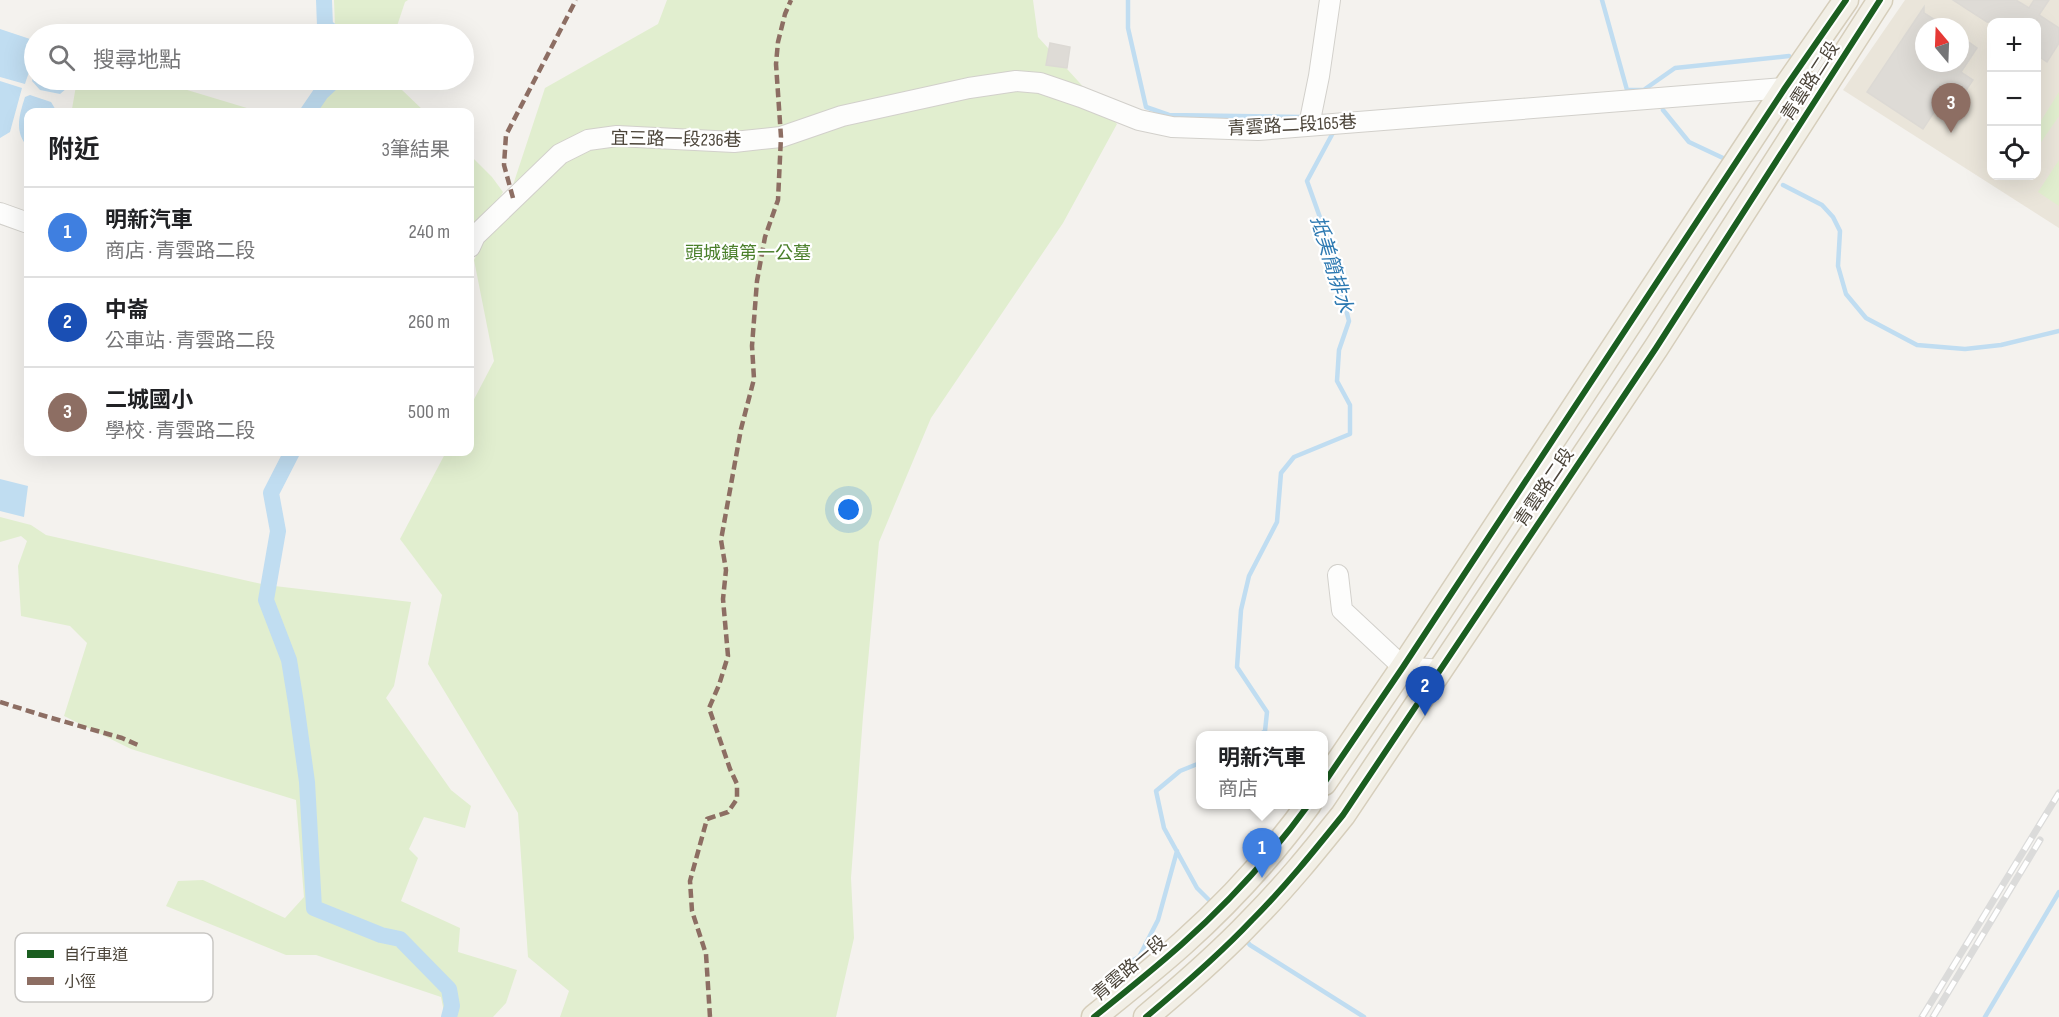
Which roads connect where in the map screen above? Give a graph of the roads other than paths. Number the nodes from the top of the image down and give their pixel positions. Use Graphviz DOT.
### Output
graph roads {
  1 [pos="1330,0"];
  2 [pos="1846,0"];
  3 [pos="1880,0"];
  4 [pos="1785,88"];
  5 [pos="1812,106"];
  6 [pos="1309,125"];
  7 [pos="781,137"];
  8 [pos="0,213"];
  9 [pos="24,222"];
  10 [pos="474,238"];
  11 [pos="1338,575"];
  12 [pos="1403,668"];
  13 [pos="1441,670"];
  14 [pos="1328,776"];
  15 [pos="1305,809"];
  16 [pos="1094,1017"];
  17 [pos="1146,1017"];
  1 -- 6 [label="lane"];
  2 -- 4 [label="main road, 青雲路二段"];
  3 -- 5 [label="main road, 青雲路二段"];
  4 -- 5 [label="lane"];
  4 -- 6 [label="lane, 青雲路二段165巷"];
  4 -- 12 [label="main road, 青雲路二段"];
  5 -- 13 [label="main road, 青雲路二段"];
  6 -- 7 [label="lane, 青雲路二段165巷"];
  7 -- 10 [label="lane, 宜三路一段236巷"];
  8 -- 9 [label="lane"];
  11 -- 12 [label="lane"];
  12 -- 13 [label="lane"];
  12 -- 14 [label="main road, 青雲路二段"];
  13 -- 17 [label="main road, 青雲路二段"];
  15 -- 16 [label="main road, 青雲路一段"];
}
